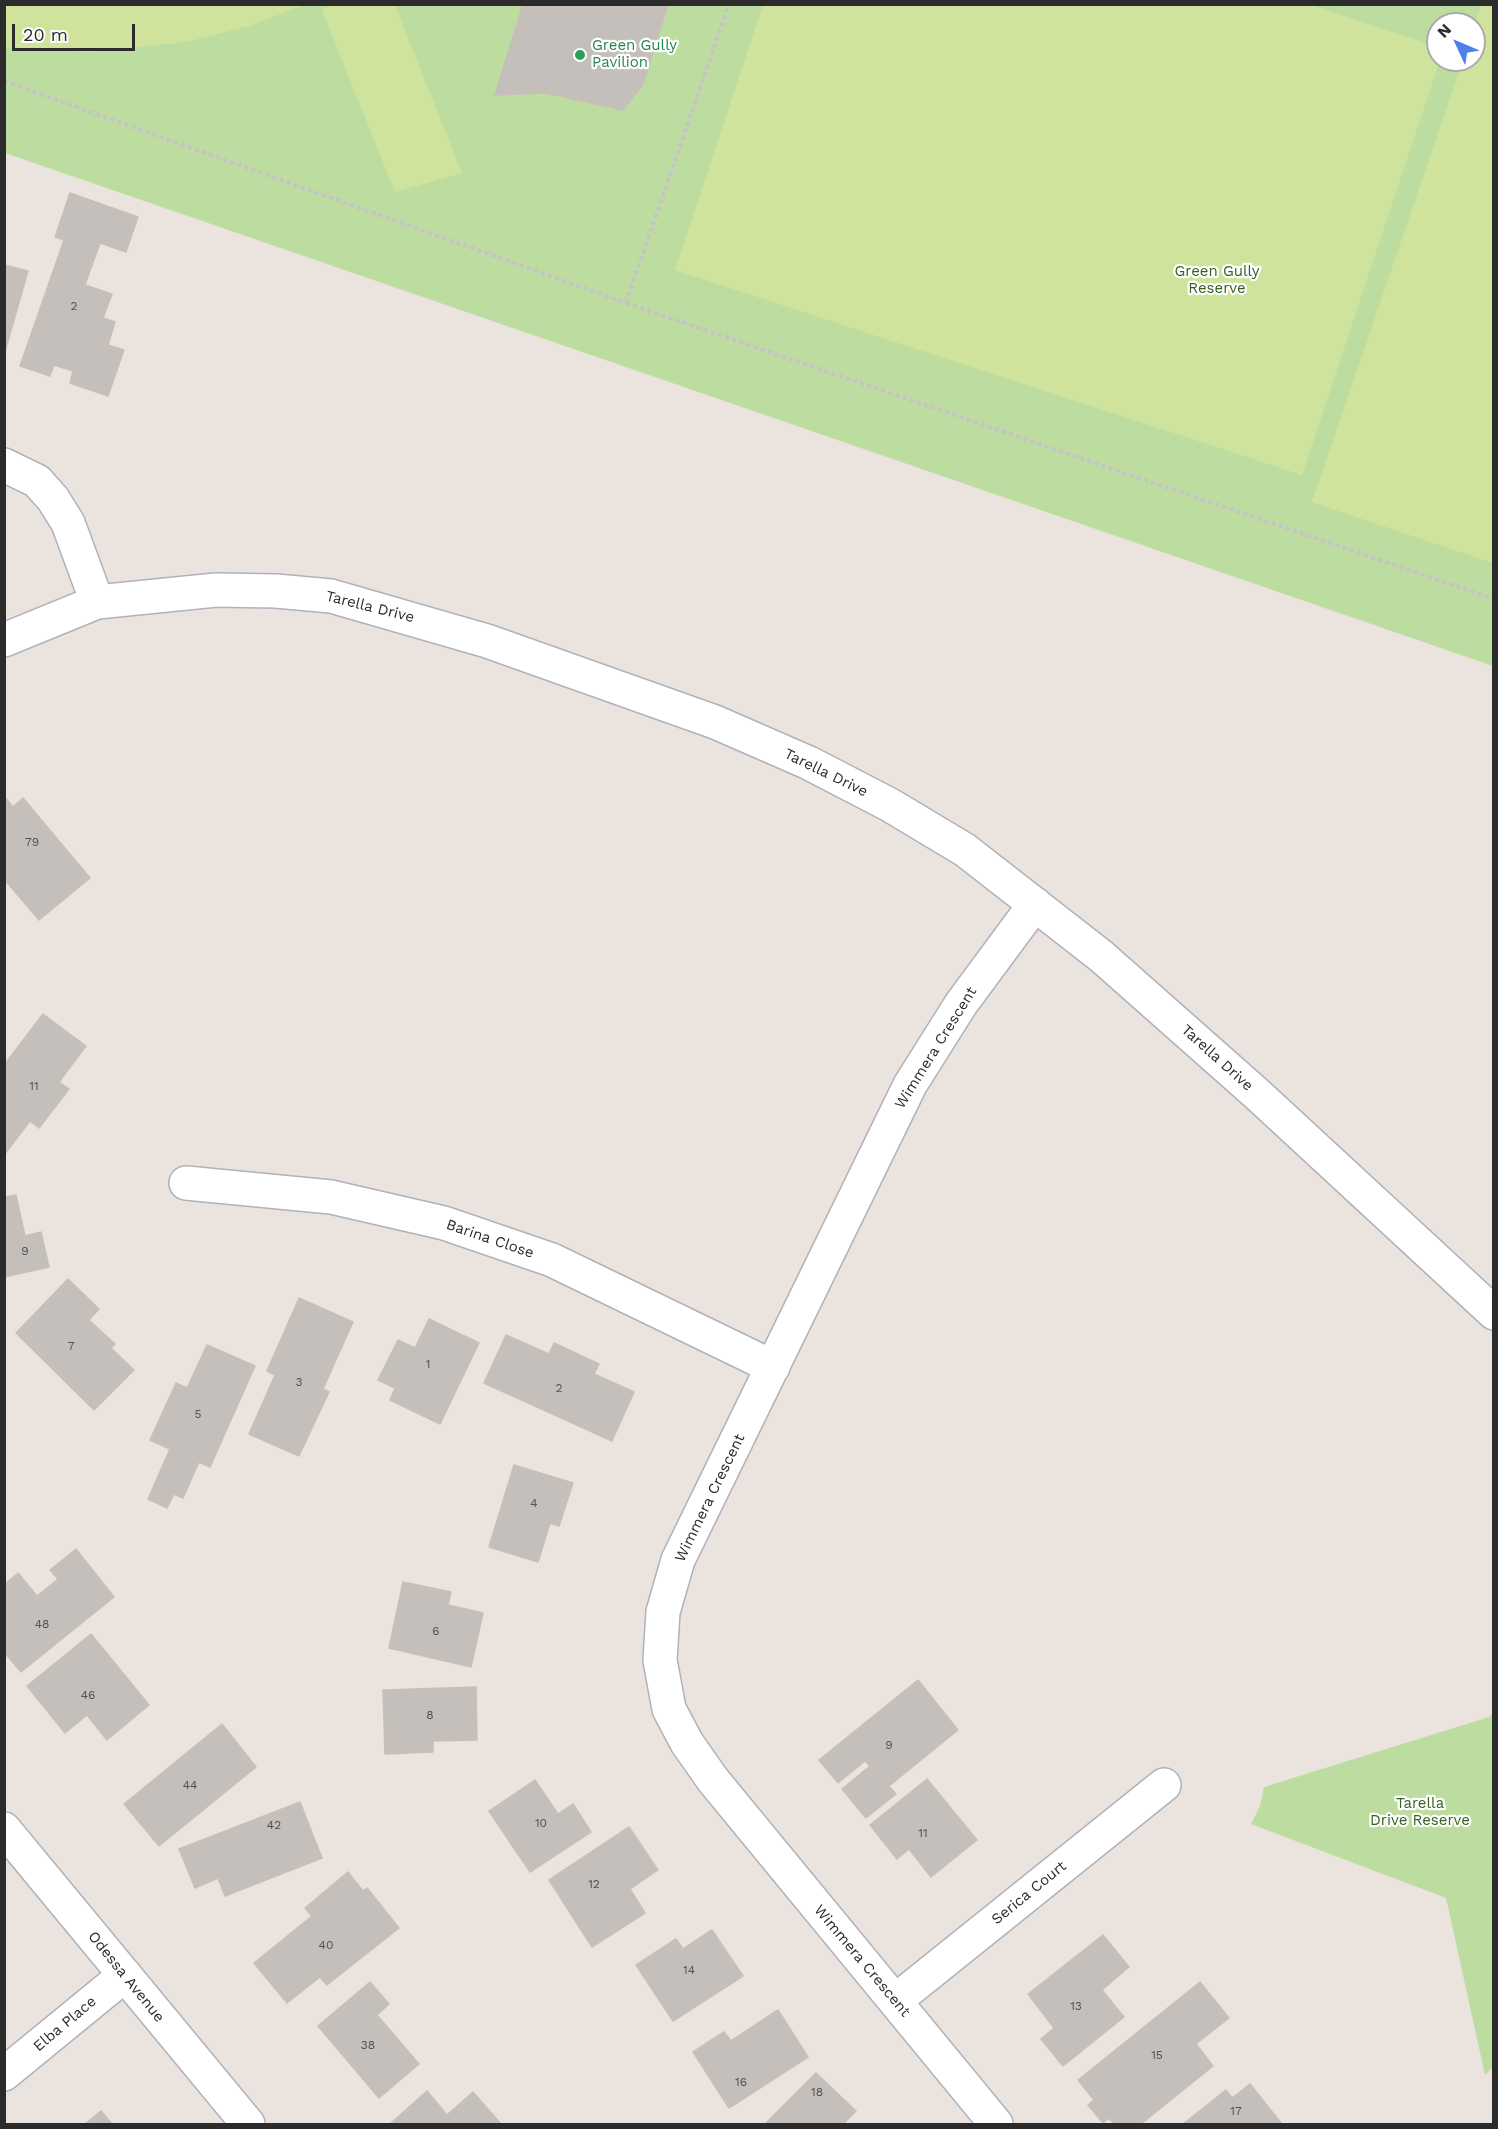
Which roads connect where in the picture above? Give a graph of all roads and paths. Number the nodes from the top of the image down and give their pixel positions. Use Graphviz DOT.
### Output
graph roads {
  1 [pos="729,4"];
  2 [pos="4,81"];
  3 [pos="626,303"];
  4 [pos="4,465"];
  5 [pos="1494,599"];
  6 [pos="97,602"];
  7 [pos="4,640"];
  8 [pos="1035,904"];
  9 [pos="186,1183"];
  10 [pos="1494,1313"];
  11 [pos="773,1367"];
  12 [pos="1164,1785"];
  13 [pos="4,1829"];
  14 [pos="125,1975"];
  15 [pos="895,2001"];
  16 [pos="4,2074"];
  17 [pos="248,2124"];
  18 [pos="996,2124"];
  1 -- 3 [label="path"];
  2 -- 3 [label="path"];
  3 -- 5 [label="path"];
  4 -- 6 [label="street"];
  6 -- 7 [label="street, Tarella Drive"];
  6 -- 8 [label="street, Tarella Drive"];
  8 -- 10 [label="street, Tarella Drive"];
  8 -- 11 [label="street, Wimmera Crescent"];
  9 -- 11 [label="street, Barina Close"];
  11 -- 15 [label="street, Wimmera Crescent"];
  12 -- 15 [label="street, Serica Court"];
  13 -- 14 [label="street, Odessa Avenue"];
  14 -- 16 [label="street, Elba Place"];
  14 -- 17 [label="street, Odessa Avenue"];
  15 -- 18 [label="street, Wimmera Crescent"];
}
